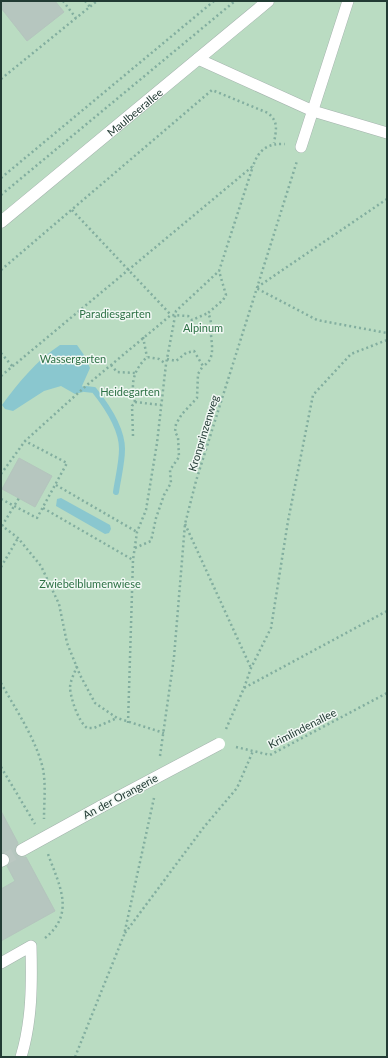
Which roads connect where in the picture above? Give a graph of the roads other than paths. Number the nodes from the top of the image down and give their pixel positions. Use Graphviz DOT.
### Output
graph roads {
  1 [pos="268,1"];
  2 [pos="348,1"];
  3 [pos="198,59"];
  4 [pos="313,111"];
  5 [pos="387,132"];
  6 [pos="301,147"];
  7 [pos="1,222"];
  8 [pos="219,744"];
  9 [pos="22,850"];
  10 [pos="1,963"];
  11 [pos="21,1057"];
  1 -- 3 [label="street, Maulbeerallee"];
  2 -- 4 [label="lane"];
  3 -- 4 [label="lane"];
  3 -- 7 [label="street, Maulbeerallee"];
  4 -- 5 [label="lane"];
  4 -- 6 [label="lane"];
  8 -- 9 [label="street, An der Orangerie, bridge"];
  10 -- 11 [label="lane"];
}
